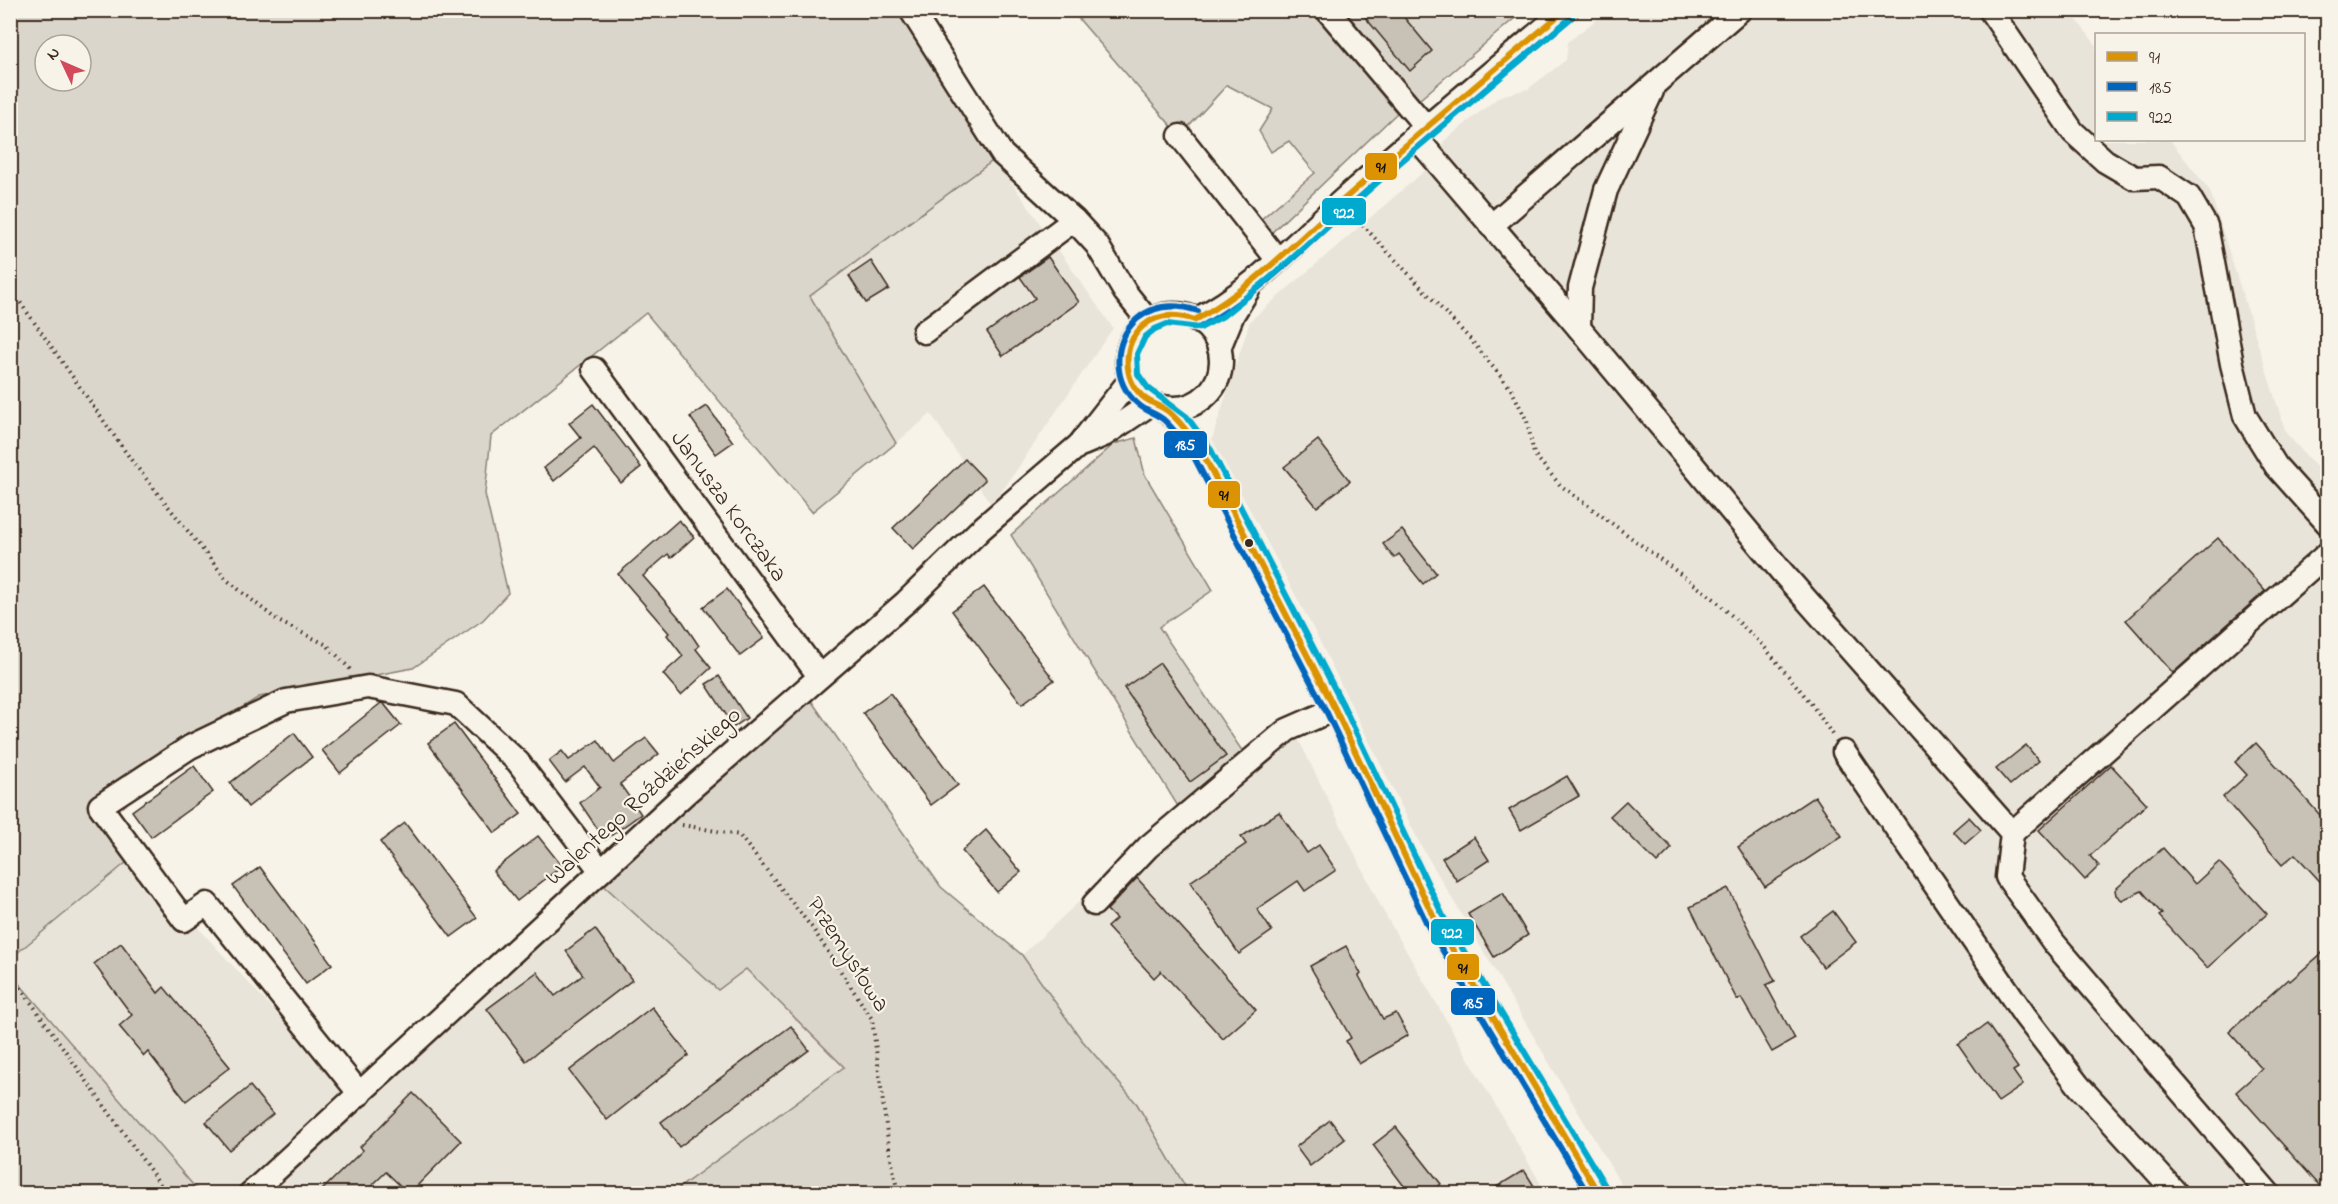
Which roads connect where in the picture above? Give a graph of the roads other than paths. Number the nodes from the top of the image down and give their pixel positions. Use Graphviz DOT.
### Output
graph roads {
  1 [pos="911,10"];
  2 [pos="1327,10"];
  3 [pos="1566,10"];
  4 [pos="1740,10"];
  5 [pos="1990,10"];
  6 [pos="1656,83"];
  7 [pos="1421,132"];
  8 [pos="1180,136"];
  9 [pos="1074,220"];
  10 [pos="1491,226"];
  11 [pos="1277,259"];
  12 [pos="1253,281"];
  13 [pos="1195,320"];
  14 [pos="1149,322"];
  15 [pos="1579,328"];
  16 [pos="924,332"];
  17 [pos="1218,348"];
  18 [pos="594,369"];
  19 [pos="1131,380"];
  20 [pos="1202,399"];
  21 [pos="1157,405"];
  22 [pos="1079,445"];
  23 [pos="1202,452"];
  24 [pos="2328,524"];
  25 [pos="2328,553"];
  26 [pos="819,676"];
  27 [pos="1335,709"];
  28 [pos="1844,752"];
  29 [pos="2012,833"];
  30 [pos="601,871"];
  31 [pos="1094,904"];
  32 [pos="360,1094"];
  33 [pos="250,1194"];
  34 [pos="1599,1194"];
  35 [pos="2177,1194"];
  36 [pos="2269,1194"];
  1 -- 9 [label="street"];
  2 -- 7 [label="street"];
  3 -- 7 [label="street"];
  4 -- 6 [label="street"];
  5 -- 24 [label="street"];
  6 -- 10 [label="street"];
  6 -- 15 [label="street"];
  7 -- 10 [label="street"];
  7 -- 11 [label="street"];
  8 -- 11 [label="street"];
  9 -- 14 [label="street"];
  9 -- 16 [label="street"];
  10 -- 15 [label="street"];
  11 -- 12 [label="street"];
  12 -- 13 [label="street"];
  12 -- 17 [label="street"];
  13 -- 14 [label="street"];
  13 -- 17 [label="street"];
  14 -- 19 [label="street"];
  15 -- 29 [label="street"];
  17 -- 20 [label="street"];
  18 -- 26 [label="street, Janusza Korczaka"];
  19 -- 21 [label="street"];
  19 -- 22 [label="street, Walentego Roździeńskiego"];
  20 -- 21 [label="street"];
  20 -- 23 [label="street"];
  21 -- 22 [label="street, Walentego Roździeńskiego"];
  21 -- 23 [label="street"];
  22 -- 26 [label="street, Walentego Roździeńskiego"];
  23 -- 27 [label="street"];
  25 -- 29 [label="street"];
  26 -- 30 [label="street, Walentego Roździeńskiego"];
  27 -- 31 [label="street"];
  27 -- 34 [label="street"];
  28 -- 35 [label="street"];
  29 -- 36 [label="street"];
  30 -- 32 [label="street, Walentego Roździeńskiego"];
  30 -- 32 [label="street"];
  32 -- 33 [label="street, Walentego Roździeńskiego"];
}
